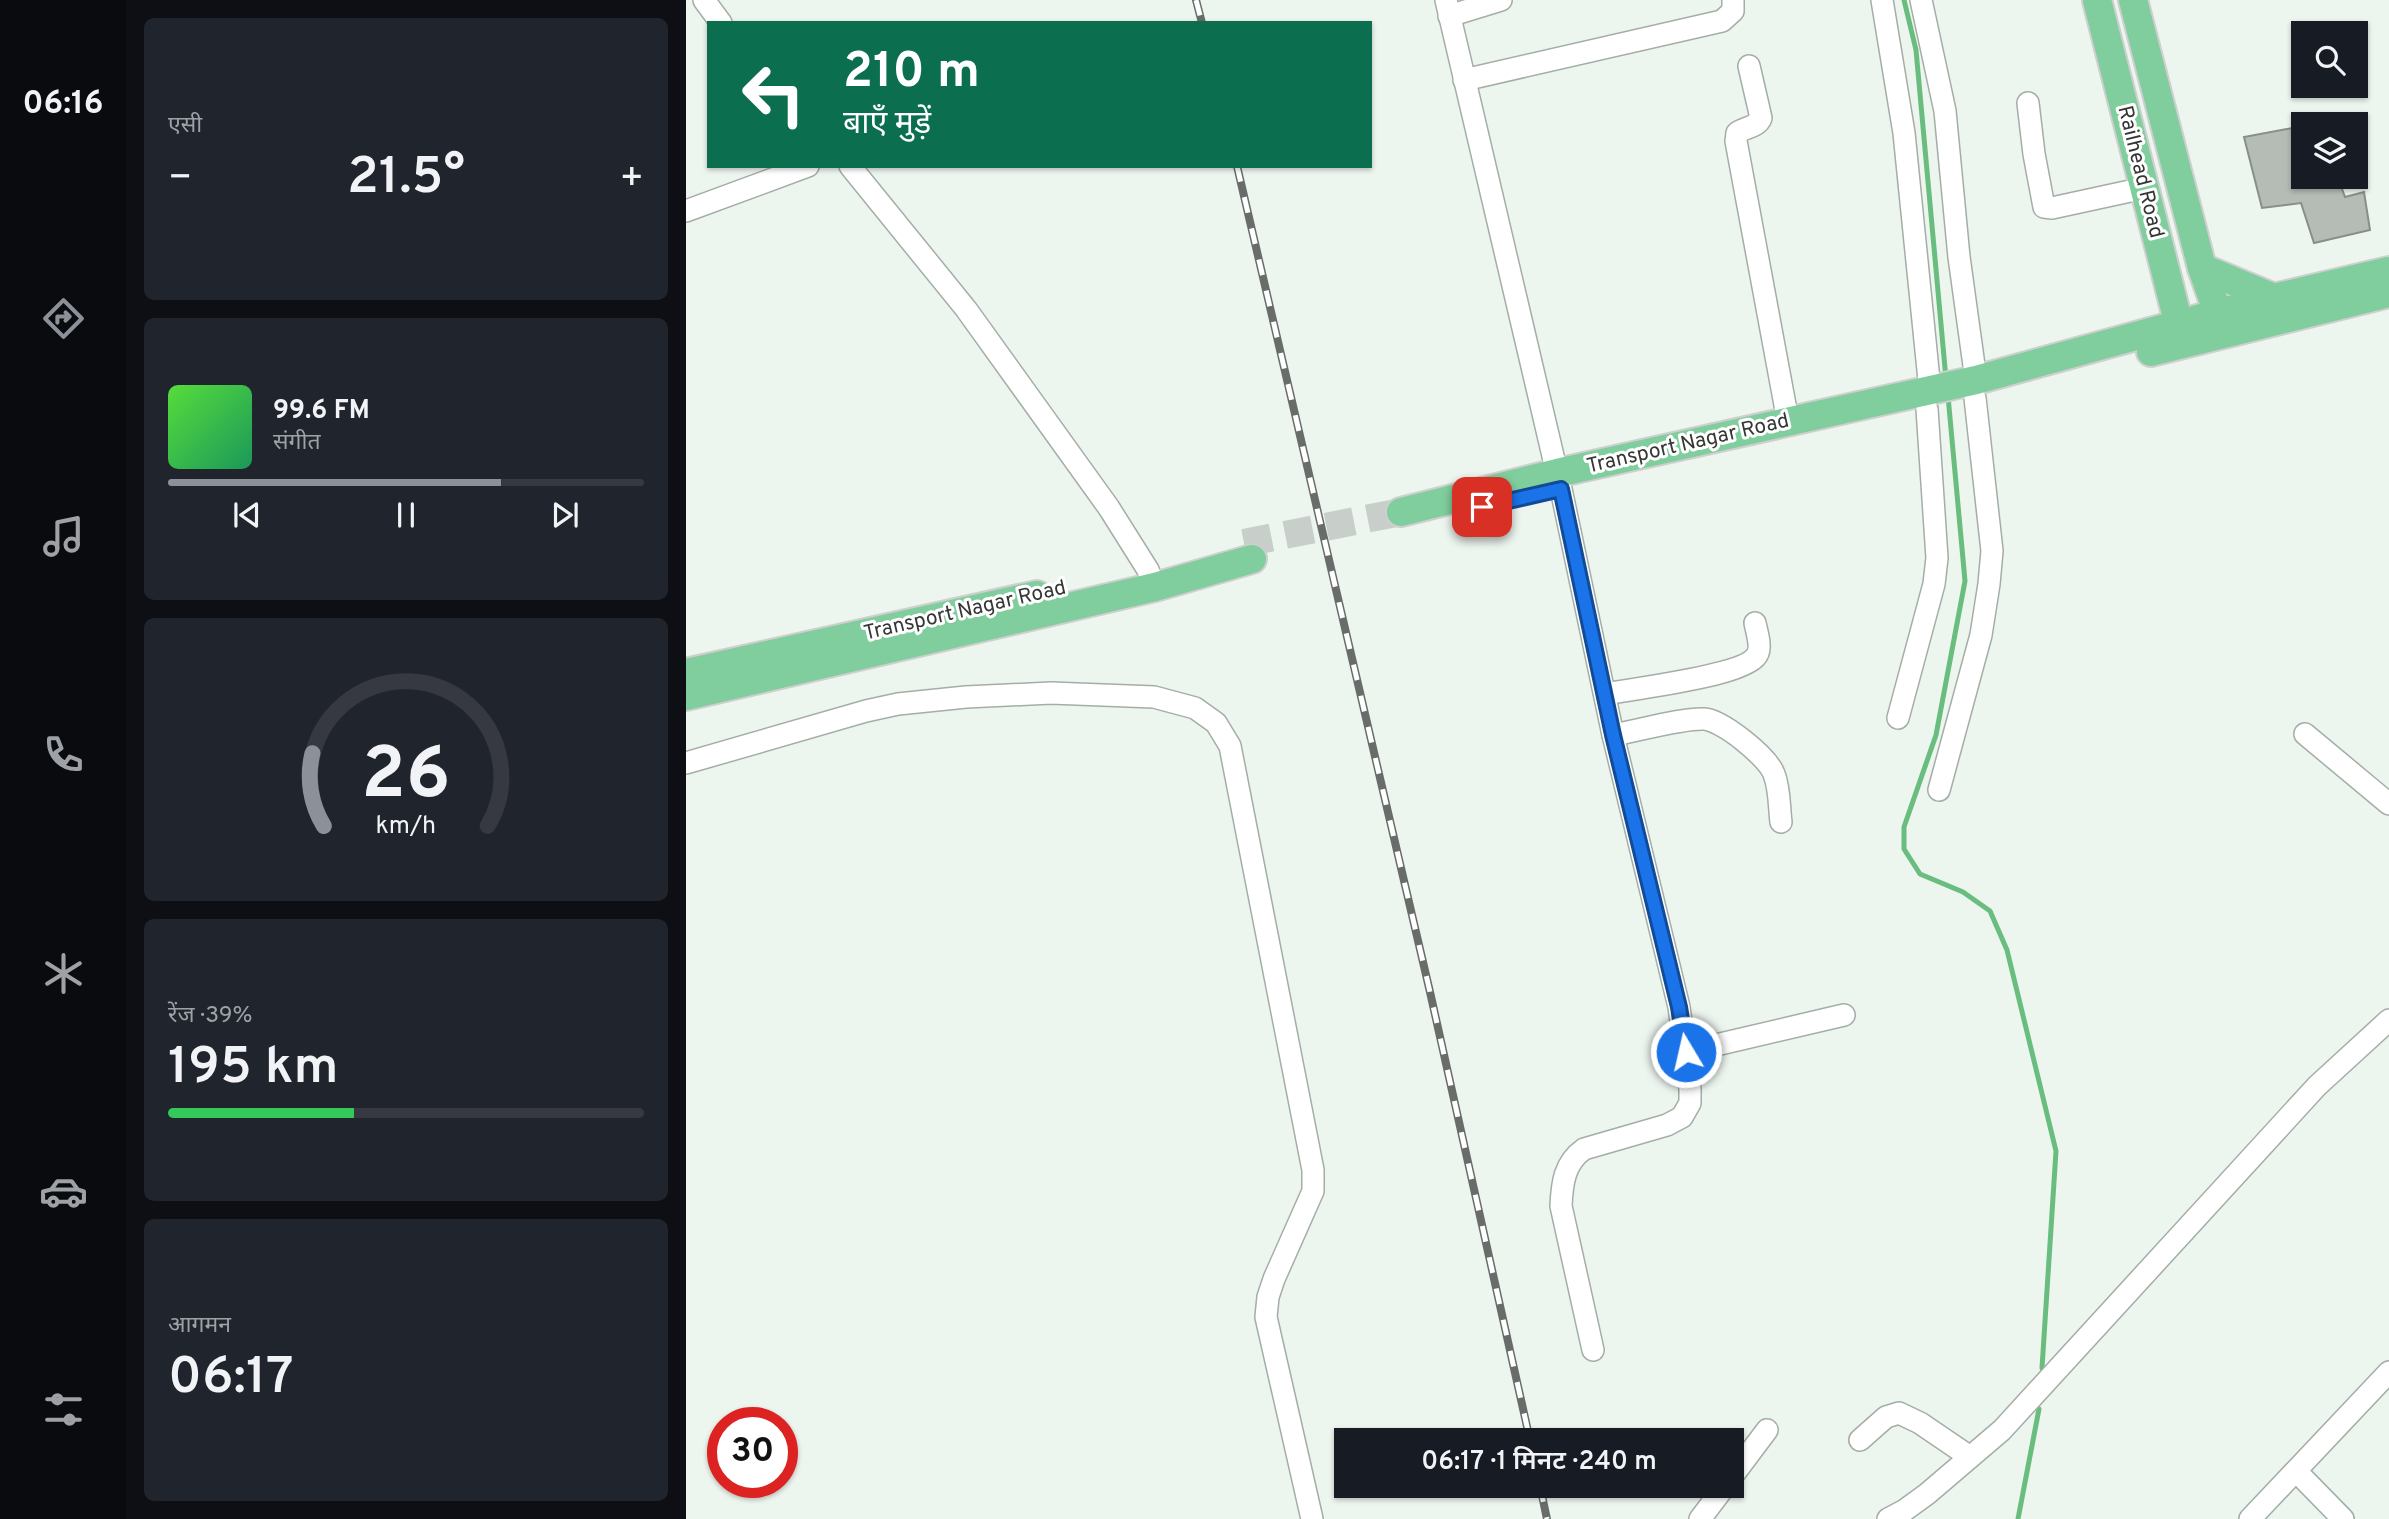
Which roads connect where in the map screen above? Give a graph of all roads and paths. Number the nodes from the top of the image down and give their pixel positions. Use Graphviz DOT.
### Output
graph roads {
  1 [pos="704,0"];
  2 [pos="1501,0"];
  3 [pos="1733,0"];
  4 [pos="1882,0"];
  5 [pos="1922,0"];
  6 [pos="2097,0"];
  7 [pos="2133,0"];
  8 [pos="1447,8"];
  9 [pos="720,21"];
  10 [pos="1749,66"];
  11 [pos="1464,80"];
  12 [pos="2028,103"];
  13 [pos="803,168"];
  14 [pos="852,168"];
  15 [pos="2144,188"];
  16 [pos="686,211"];
  17 [pos="2202,268"];
  18 [pos="2389,271"];
  19 [pos="2168,282"];
  20 [pos="2389,293"];
  21 [pos="2274,298"];
  22 [pos="2221,324"];
  23 [pos="2181,334"];
  24 [pos="2143,335"];
  25 [pos="1972,390"];
  26 [pos="1932,399"];
  27 [pos="1788,421"];
  28 [pos="1559,481"];
  29 [pos="1401,519"];
  30 [pos="1248,551"];
  31 [pos="1151,578"];
  32 [pos="1755,623"];
  33 [pos="686,674"];
  34 [pos="1605,694"];
  35 [pos="686,696"];
  36 [pos="1898,718"];
  37 [pos="2305,734"];
  38 [pos="1613,735"];
  39 [pos="686,763"];
  40 [pos="1939,790"];
  41 [pos="2389,804"];
  42 [pos="1781,822"];
  43 [pos="1844,1015"];
  44 [pos="2389,1020"];
  45 [pos="1686,1052"];
  46 [pos="1593,1350"];
  47 [pos="2389,1372"];
  48 [pos="1767,1430"];
  49 [pos="1860,1440"];
  50 [pos="1970,1457"];
  51 [pos="1744,1461"];
  52 [pos="2296,1471"];
  53 [pos="1716,1498"];
  54 [pos="1312,1519"];
  55 [pos="1700,1519"];
  56 [pos="1888,1519"];
  57 [pos="2250,1519"];
  58 [pos="2343,1519"];
  1 -- 9 [label="street"];
  2 -- 8 [label="street"];
  3 -- 11 [label="street"];
  4 -- 26 [label="street"];
  5 -- 25 [label="street"];
  6 -- 15 [label="main road, Railhead Road"];
  7 -- 17 [label="main road, Railhead Road"];
  8 -- 11 [label="street"];
  10 -- 27 [label="street"];
  11 -- 28 [label="street"];
  12 -- 15 [label="street"];
  13 -- 16 [label="street"];
  14 -- 31 [label="street"];
  15 -- 19 [label="main road, Railhead Road"];
  17 -- 21 [label="main road"];
  17 -- 22 [label="main road, Railhead Road"];
  18 -- 21 [label="main road"];
  19 -- 23 [label="main road, Railhead Road"];
  19 -- 24 [label="main road"];
  20 -- 22 [label="main road"];
  21 -- 22 [label="main road"];
  22 -- 23 [label="main road"];
  23 -- 24 [label="main road"];
  23 -- 25 [label="main road"];
  24 -- 25 [label="main road"];
  25 -- 26 [label="main road"];
  25 -- 40 [label="street"];
  26 -- 27 [label="main road, Transport Nagar Road"];
  26 -- 28 [label="main road"];
  26 -- 36 [label="street"];
  27 -- 28 [label="main road, Transport Nagar Road"];
  28 -- 29 [label="main road, Transport Nagar Road"];
  28 -- 34 [label="street"];
  30 -- 31 [label="main road, Transport Nagar Road"];
  31 -- 33 [label="main road, Transport Nagar Road"];
  31 -- 35 [label="main road, Transport Nagar Road"];
  32 -- 34 [label="street"];
  34 -- 38 [label="street"];
  37 -- 41 [label="street"];
  38 -- 42 [label="street"];
  38 -- 45 [label="street"];
  39 -- 54 [label="street"];
  43 -- 45 [label="street"];
  44 -- 50 [label="street"];
  45 -- 46 [label="street"];
  47 -- 52 [label="street"];
  48 -- 51 [label="street"];
  49 -- 50 [label="street"];
  50 -- 56 [label="street"];
  52 -- 57 [label="street"];
  52 -- 58 [label="street"];
  53 -- 55 [label="street"];
}
